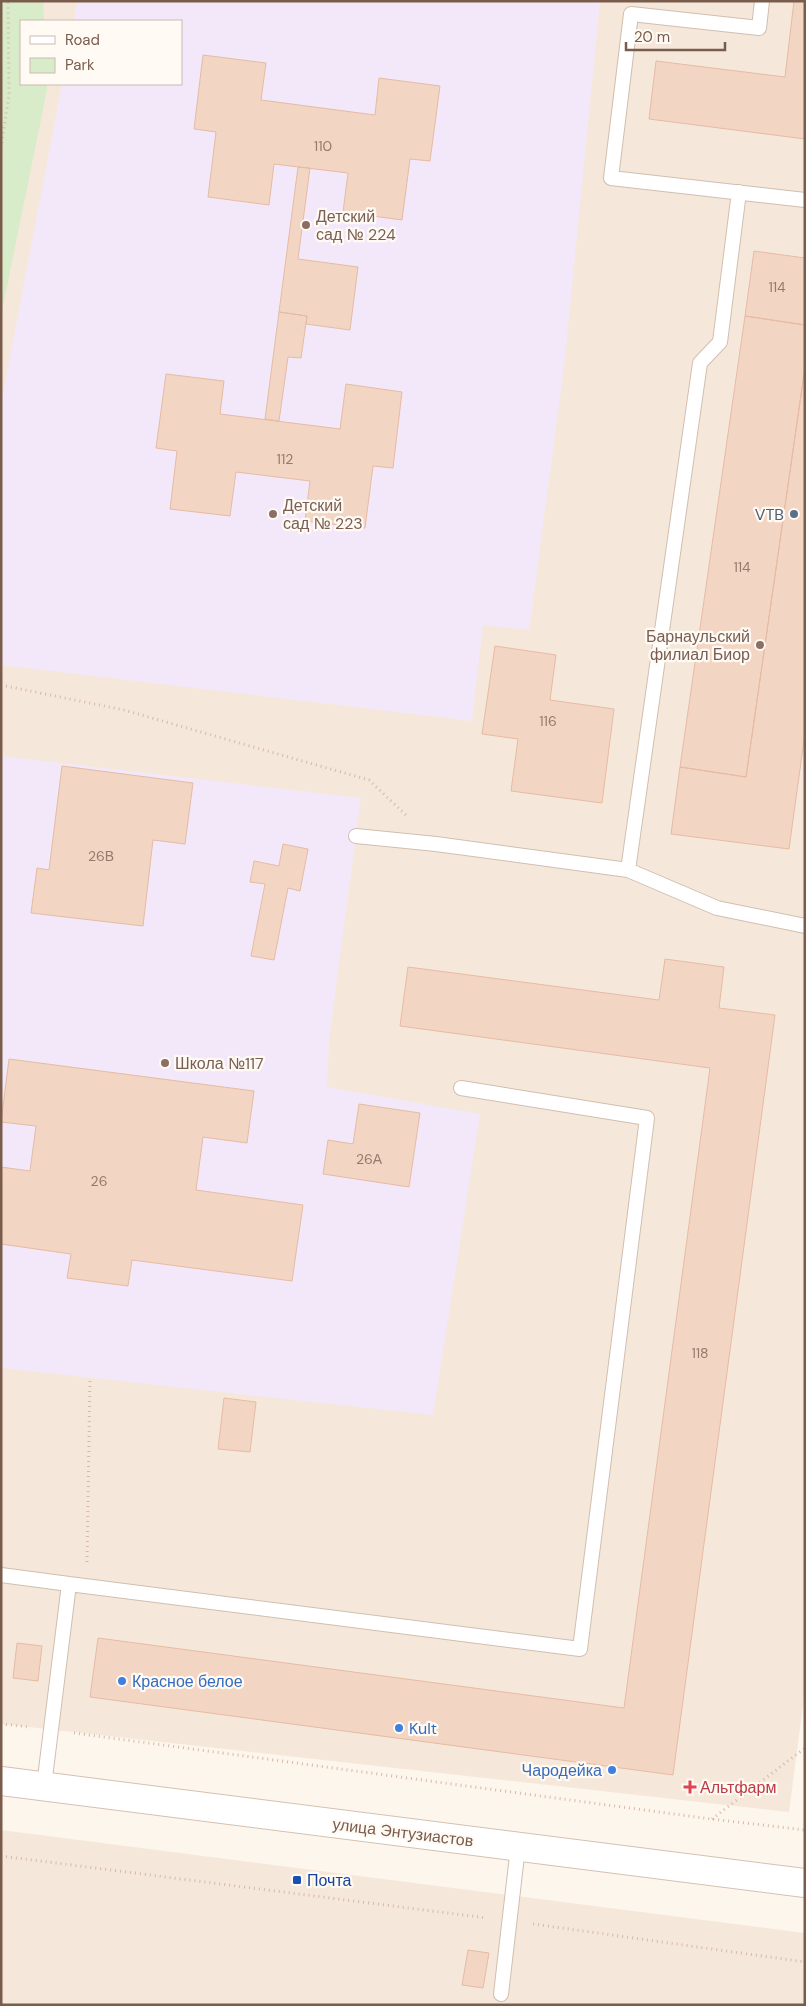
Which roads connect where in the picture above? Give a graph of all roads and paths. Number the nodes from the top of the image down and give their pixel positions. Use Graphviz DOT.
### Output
graph roads {
  1 [pos="8,1"];
  2 [pos="762,1"];
  3 [pos="1,148"];
  4 [pos="739,192"];
  5 [pos="805,200"];
  6 [pos="1,684"];
  7 [pos="356,836"];
  8 [pos="436,844"];
  9 [pos="628,870"];
  10 [pos="805,926"];
  11 [pos="461,1088"];
  12 [pos="90,1378"];
  13 [pos="1,1575"];
  14 [pos="68,1584"];
  15 [pos="87,1586"];
  16 [pos="1,1724"];
  17 [pos="50,1730"];
  18 [pos="805,1748"];
  19 [pos="1,1780"];
  20 [pos="44,1786"];
  21 [pos="711,1819"];
  22 [pos="805,1830"];
  23 [pos="518,1847"];
  24 [pos="1,1856"];
  25 [pos="805,1883"];
  26 [pos="510,1920"];
  27 [pos="805,1962"];
  28 [pos="501,1994"];
  1 -- 3 [label="path"];
  2 -- 4 [label="lane"];
  4 -- 5 [label="lane"];
  4 -- 9 [label="lane"];
  6 -- 8 [label="path"];
  7 -- 8 [label="lane"];
  8 -- 9 [label="lane"];
  9 -- 10 [label="lane"];
  11 -- 15 [label="lane"];
  12 -- 15 [label="path"];
  13 -- 14 [label="lane"];
  14 -- 15 [label="lane"];
  14 -- 17 [label="lane"];
  16 -- 17 [label="path"];
  17 -- 20 [label="lane"];
  17 -- 21 [label="path"];
  18 -- 21 [label="path"];
  19 -- 20 [label="street, улица Энтузиастов"];
  20 -- 23 [label="street, улица Энтузиастов"];
  21 -- 22 [label="path"];
  23 -- 25 [label="street, улица Энтузиастов"];
  23 -- 26 [label="lane"];
  24 -- 26 [label="path"];
  26 -- 27 [label="path"];
  26 -- 28 [label="lane"];
}
